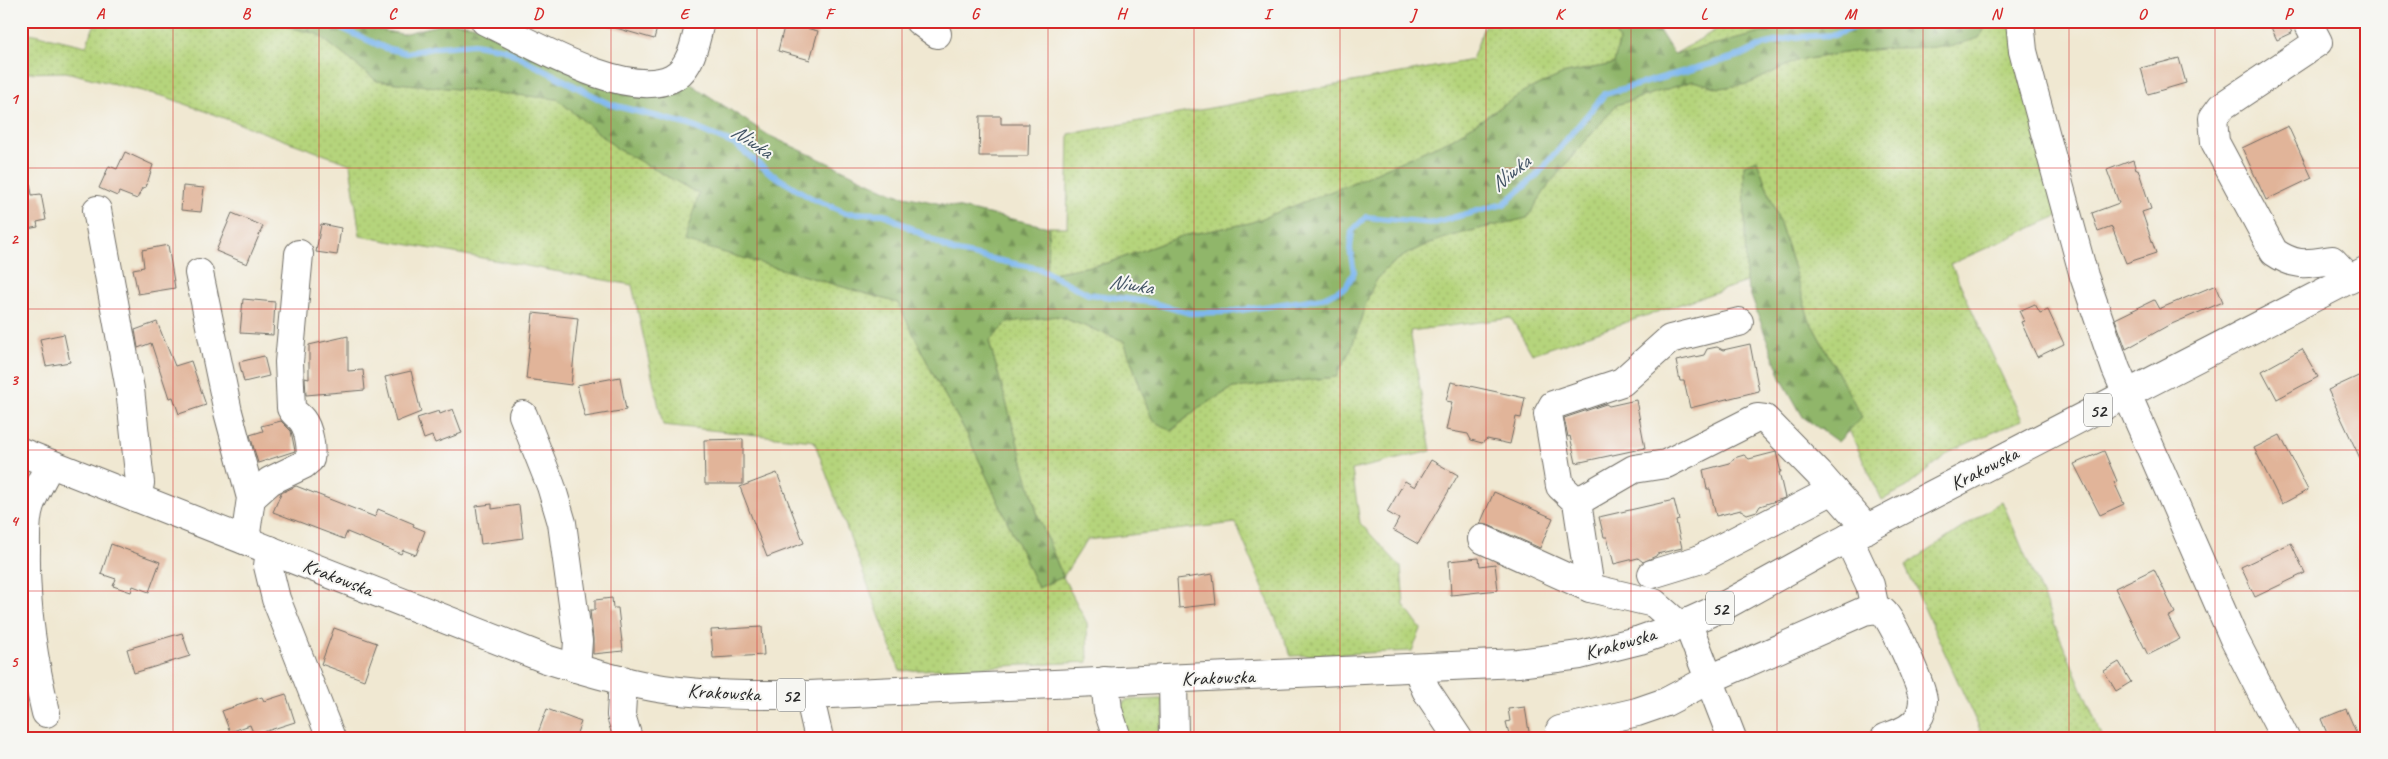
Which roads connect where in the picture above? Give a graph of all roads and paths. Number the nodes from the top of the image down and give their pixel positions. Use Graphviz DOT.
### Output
graph roads {
  1 [pos="485,21"];
  2 [pos="700,21"];
  3 [pos="2020,21"];
  4 [pos="2307,21"];
  5 [pos="97,210"];
  6 [pos="299,254"];
  7 [pos="199,273"];
  8 [pos="2362,275"];
  9 [pos="1739,322"];
  10 [pos="2127,394"];
  11 [pos="523,415"];
  12 [pos="21,452"];
  13 [pos="50,464"];
  14 [pos="1833,490"];
  15 [pos="137,498"];
  16 [pos="251,498"];
  17 [pos="1578,502"];
  18 [pos="1858,534"];
  19 [pos="1482,539"];
  20 [pos="245,540"];
  21 [pos="270,550"];
  22 [pos="1652,574"];
  23 [pos="1590,588"];
  24 [pos="1875,609"];
  25 [pos="1683,624"];
  26 [pos="576,668"];
  27 [pos="1417,668"];
  28 [pos="1173,679"];
  29 [pos="1710,679"];
  30 [pos="623,680"];
  31 [pos="1104,682"];
  32 [pos="810,695"];
  33 [pos="46,713"];
  34 [pos="1560,730"];
  35 [pos="331,738"];
  36 [pos="628,738"];
  37 [pos="819,738"];
  38 [pos="1117,738"];
  39 [pos="1174,738"];
  40 [pos="1458,738"];
  41 [pos="1732,738"];
  42 [pos="1885,738"];
  43 [pos="2285,738"];
  1 -- 2 [label="main road"];
  3 -- 10 [label="main road"];
  4 -- 8 [label="main road"];
  5 -- 15 [label="main road"];
  6 -- 16 [label="main road"];
  7 -- 16 [label="main road"];
  8 -- 10 [label="main road, Krakowska / 52"];
  9 -- 17 [label="main road"];
  10 -- 18 [label="main road, Krakowska / 52"];
  10 -- 43 [label="main road"];
  11 -- 26 [label="main road"];
  12 -- 13 [label="main road, Krakowska / 52"];
  13 -- 15 [label="main road, Krakowska / 52"];
  13 -- 33 [label="main road"];
  14 -- 17 [label="main road"];
  14 -- 18 [label="main road"];
  14 -- 22 [label="main road"];
  15 -- 20 [label="main road, Krakowska / 52"];
  16 -- 20 [label="main road"];
  17 -- 23 [label="main road"];
  18 -- 24 [label="main road"];
  18 -- 25 [label="main road, Krakowska / 52"];
  19 -- 23 [label="main road"];
  20 -- 21 [label="main road, Krakowska / 52"];
  21 -- 26 [label="main road, Krakowska / 52"];
  21 -- 35 [label="main road"];
  23 -- 25 [label="main road"];
  24 -- 29 [label="main road"];
  24 -- 42 [label="main road"];
  25 -- 27 [label="main road, Krakowska / 52"];
  25 -- 29 [label="main road"];
  26 -- 30 [label="main road, Krakowska / 52"];
  27 -- 28 [label="main road, Krakowska / 52"];
  27 -- 40 [label="main road"];
  28 -- 31 [label="main road, Krakowska / 52"];
  28 -- 39 [label="main road"];
  29 -- 34 [label="main road"];
  29 -- 41 [label="main road"];
  30 -- 32 [label="main road, Krakowska / 52"];
  30 -- 36 [label="main road"];
  31 -- 32 [label="main road, Krakowska / 52"];
  31 -- 38 [label="main road"];
  32 -- 37 [label="main road"];
}
